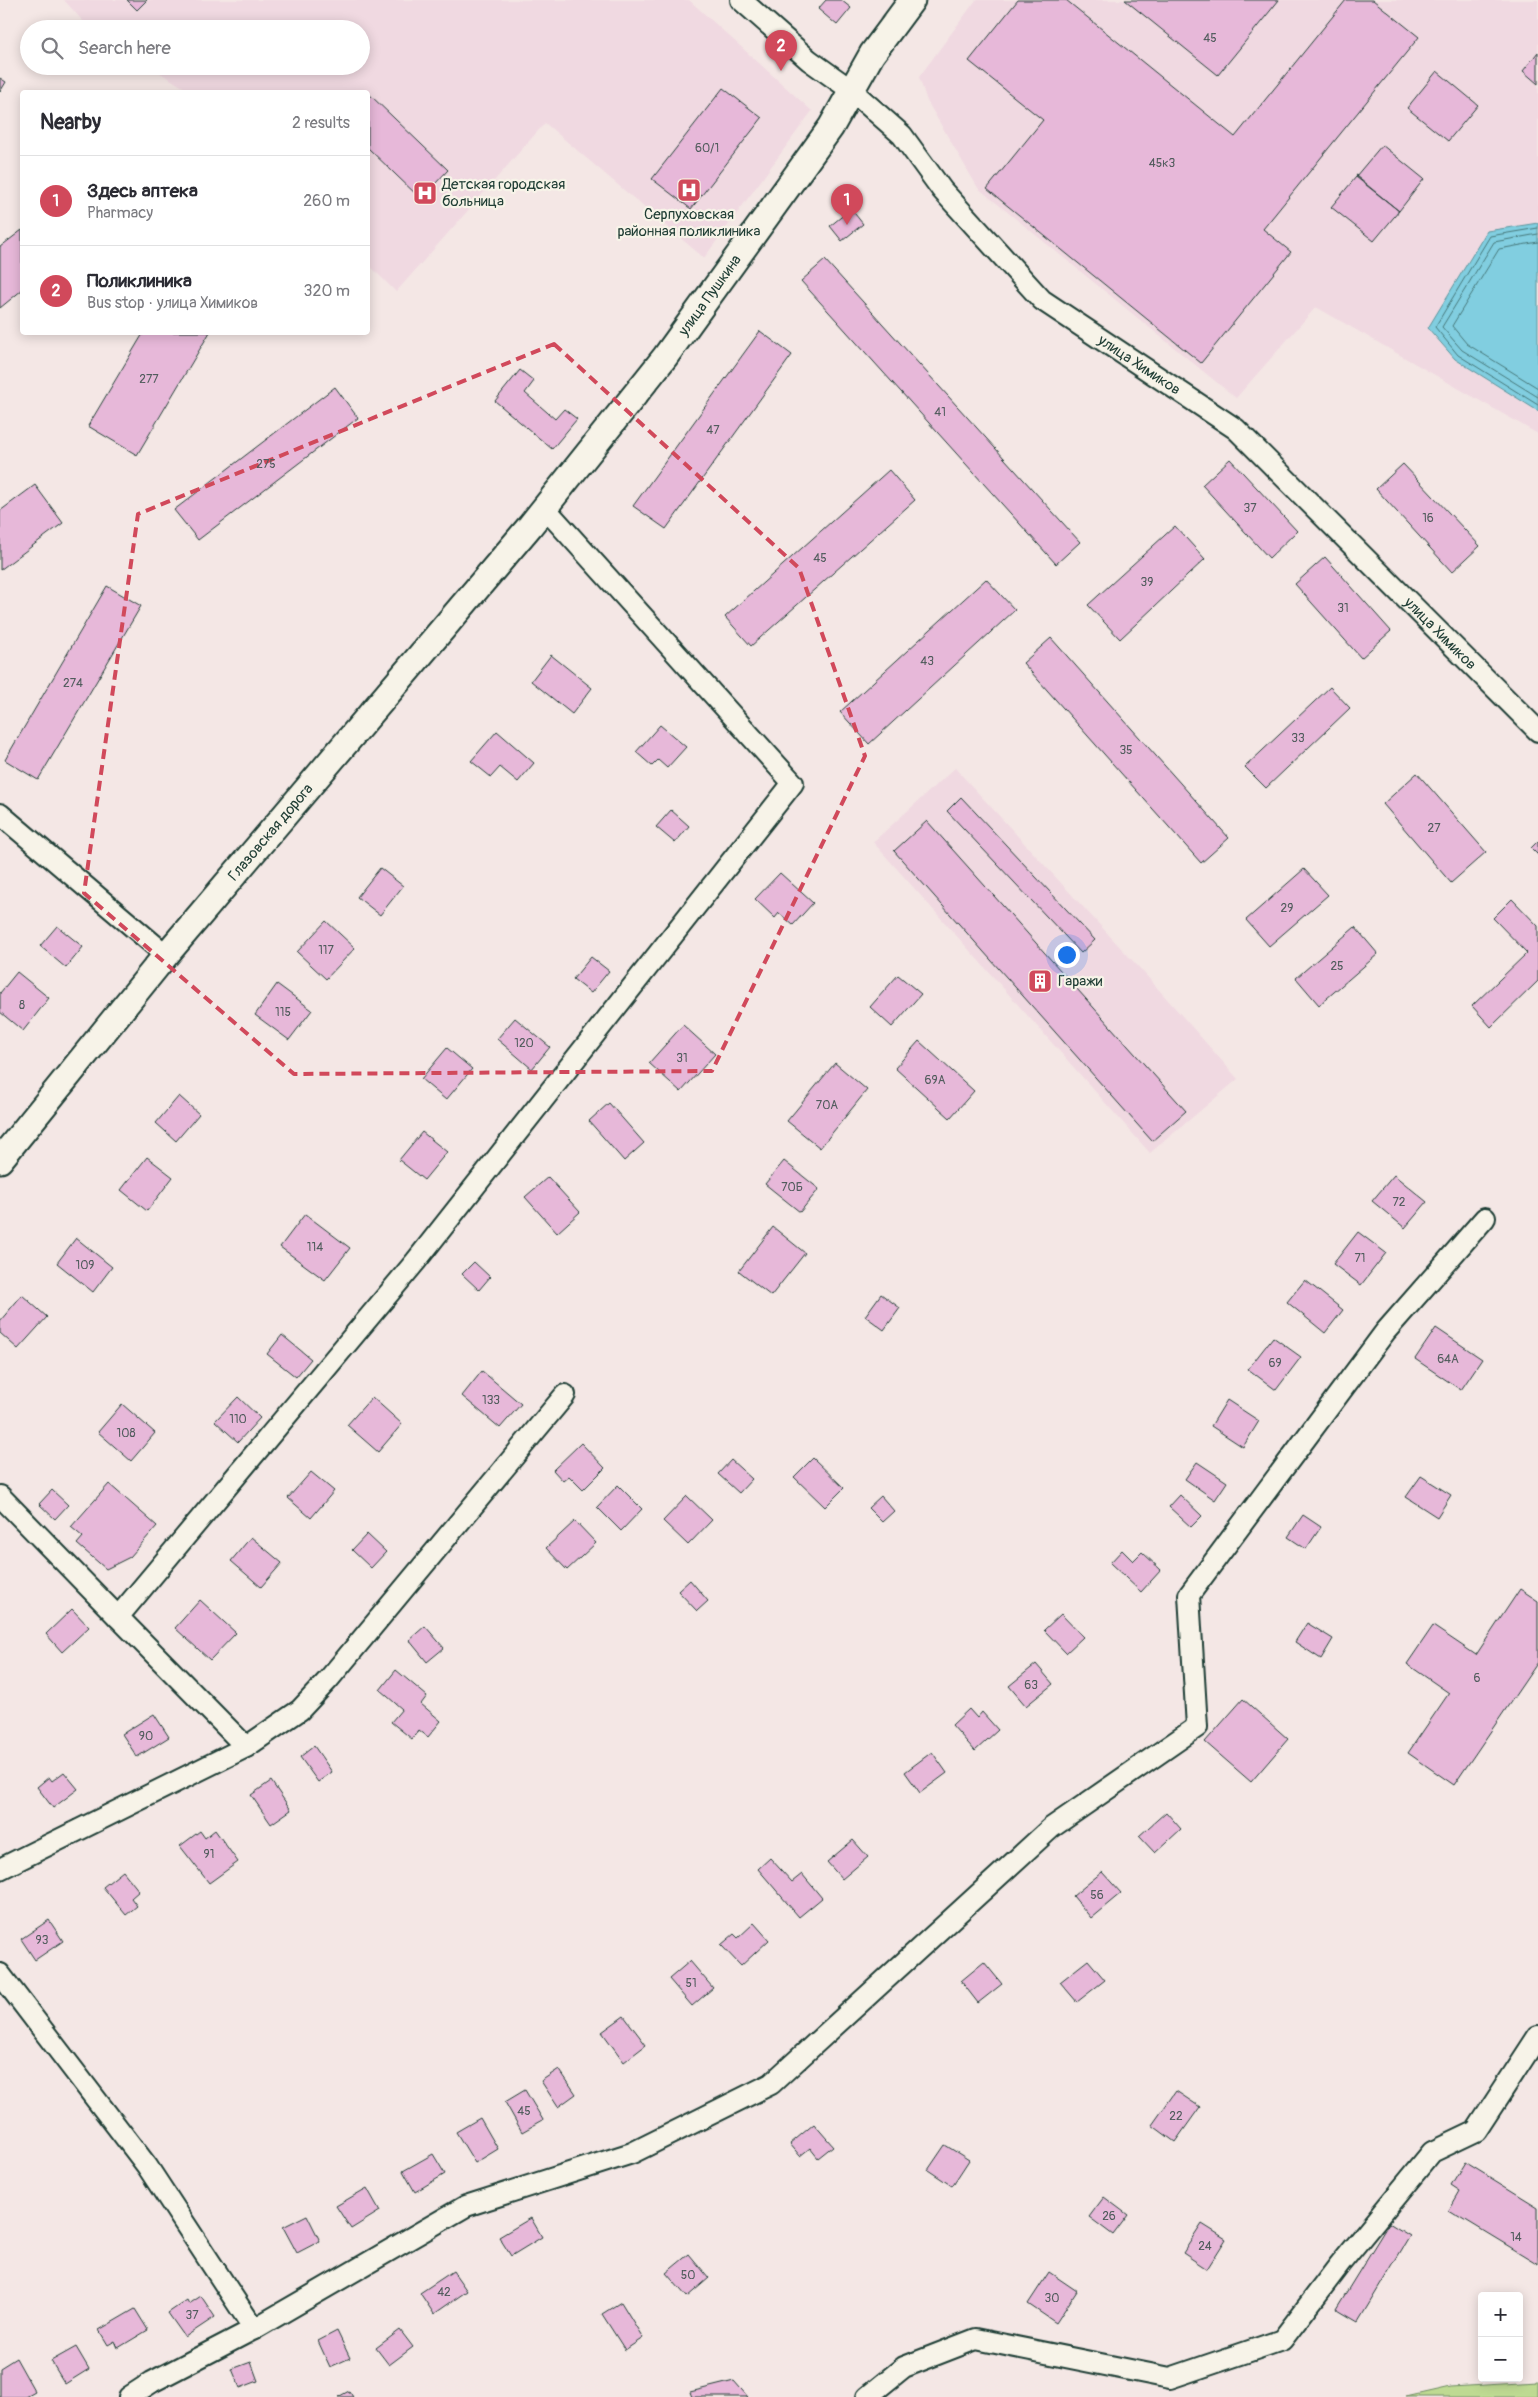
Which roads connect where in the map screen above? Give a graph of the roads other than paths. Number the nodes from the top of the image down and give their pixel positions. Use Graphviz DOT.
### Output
graph roads {
  1 [pos="740,0"];
  2 [pos="912,0"];
  3 [pos="851,90"];
  4 [pos="544,507"];
  5 [pos="1538,731"];
  6 [pos="0,814"];
  7 [pos="166,955"];
  8 [pos="0,1160"];
  9 [pos="1485,1218"];
  10 [pos="565,1395"];
  11 [pos="0,1496"];
  12 [pos="118,1617"];
  13 [pos="246,1747"];
  14 [pos="0,1869"];
  15 [pos="0,1974"];
  16 [pos="1538,2036"];
  17 [pos="254,2329"];
  18 [pos="130,2397"];
  19 [pos="867,2397"];
  1 -- 3 [label="street, улица Химиков"];
  2 -- 3 [label="street, улица Пушкина"];
  3 -- 4 [label="street, улица Пушкина"];
  3 -- 5 [label="street, улица Химиков"];
  4 -- 7 [label="street, Глазовская дорога"];
  4 -- 12 [label="street"];
  6 -- 7 [label="street"];
  7 -- 8 [label="street, Глазовская дорога"];
  9 -- 17 [label="street"];
  10 -- 13 [label="street"];
  11 -- 12 [label="street"];
  12 -- 13 [label="street"];
  13 -- 14 [label="street"];
  15 -- 17 [label="street"];
  16 -- 19 [label="street"];
  17 -- 18 [label="street"];
}
